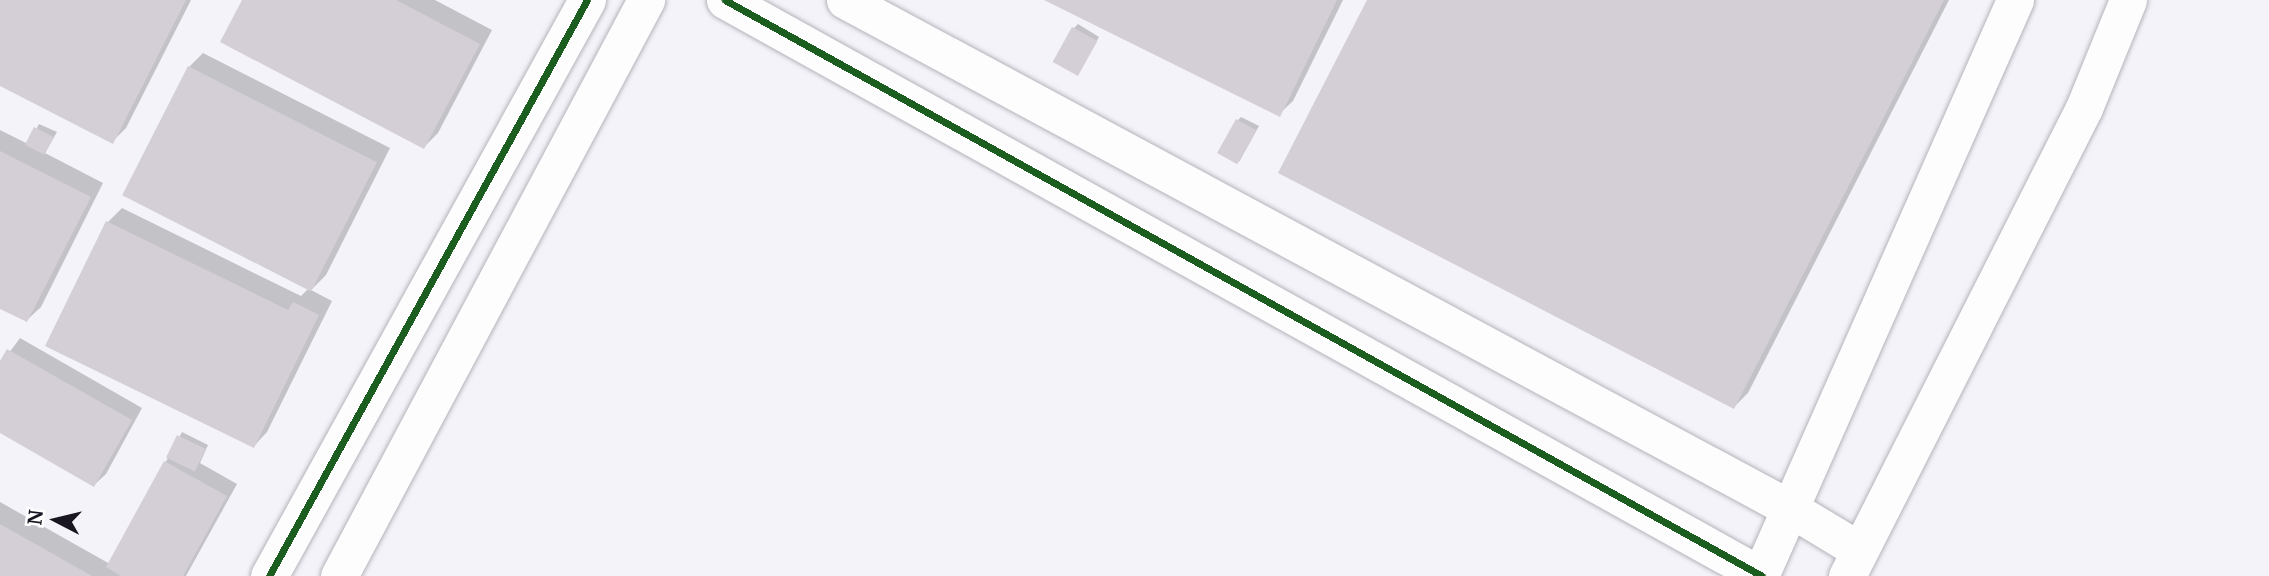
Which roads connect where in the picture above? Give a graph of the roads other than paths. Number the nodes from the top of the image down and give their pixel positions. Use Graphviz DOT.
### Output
graph roads {
  1 [pos="587,0"];
  2 [pos="646,0"];
  3 [pos="725,0"];
  4 [pos="845,0"];
  5 [pos="2015,0"];
  6 [pos="2127,0"];
  7 [pos="1791,509"];
  8 [pos="1853,563"];
  9 [pos="269,576"];
  10 [pos="339,576"];
  11 [pos="1761,576"];
  1 -- 9 [label="street"];
  2 -- 10 [label="street"];
  3 -- 11 [label="street"];
  4 -- 7 [label="street"];
  5 -- 7 [label="street"];
  6 -- 8 [label="street"];
  7 -- 8 [label="street"];
  7 -- 11 [label="street"];
}
